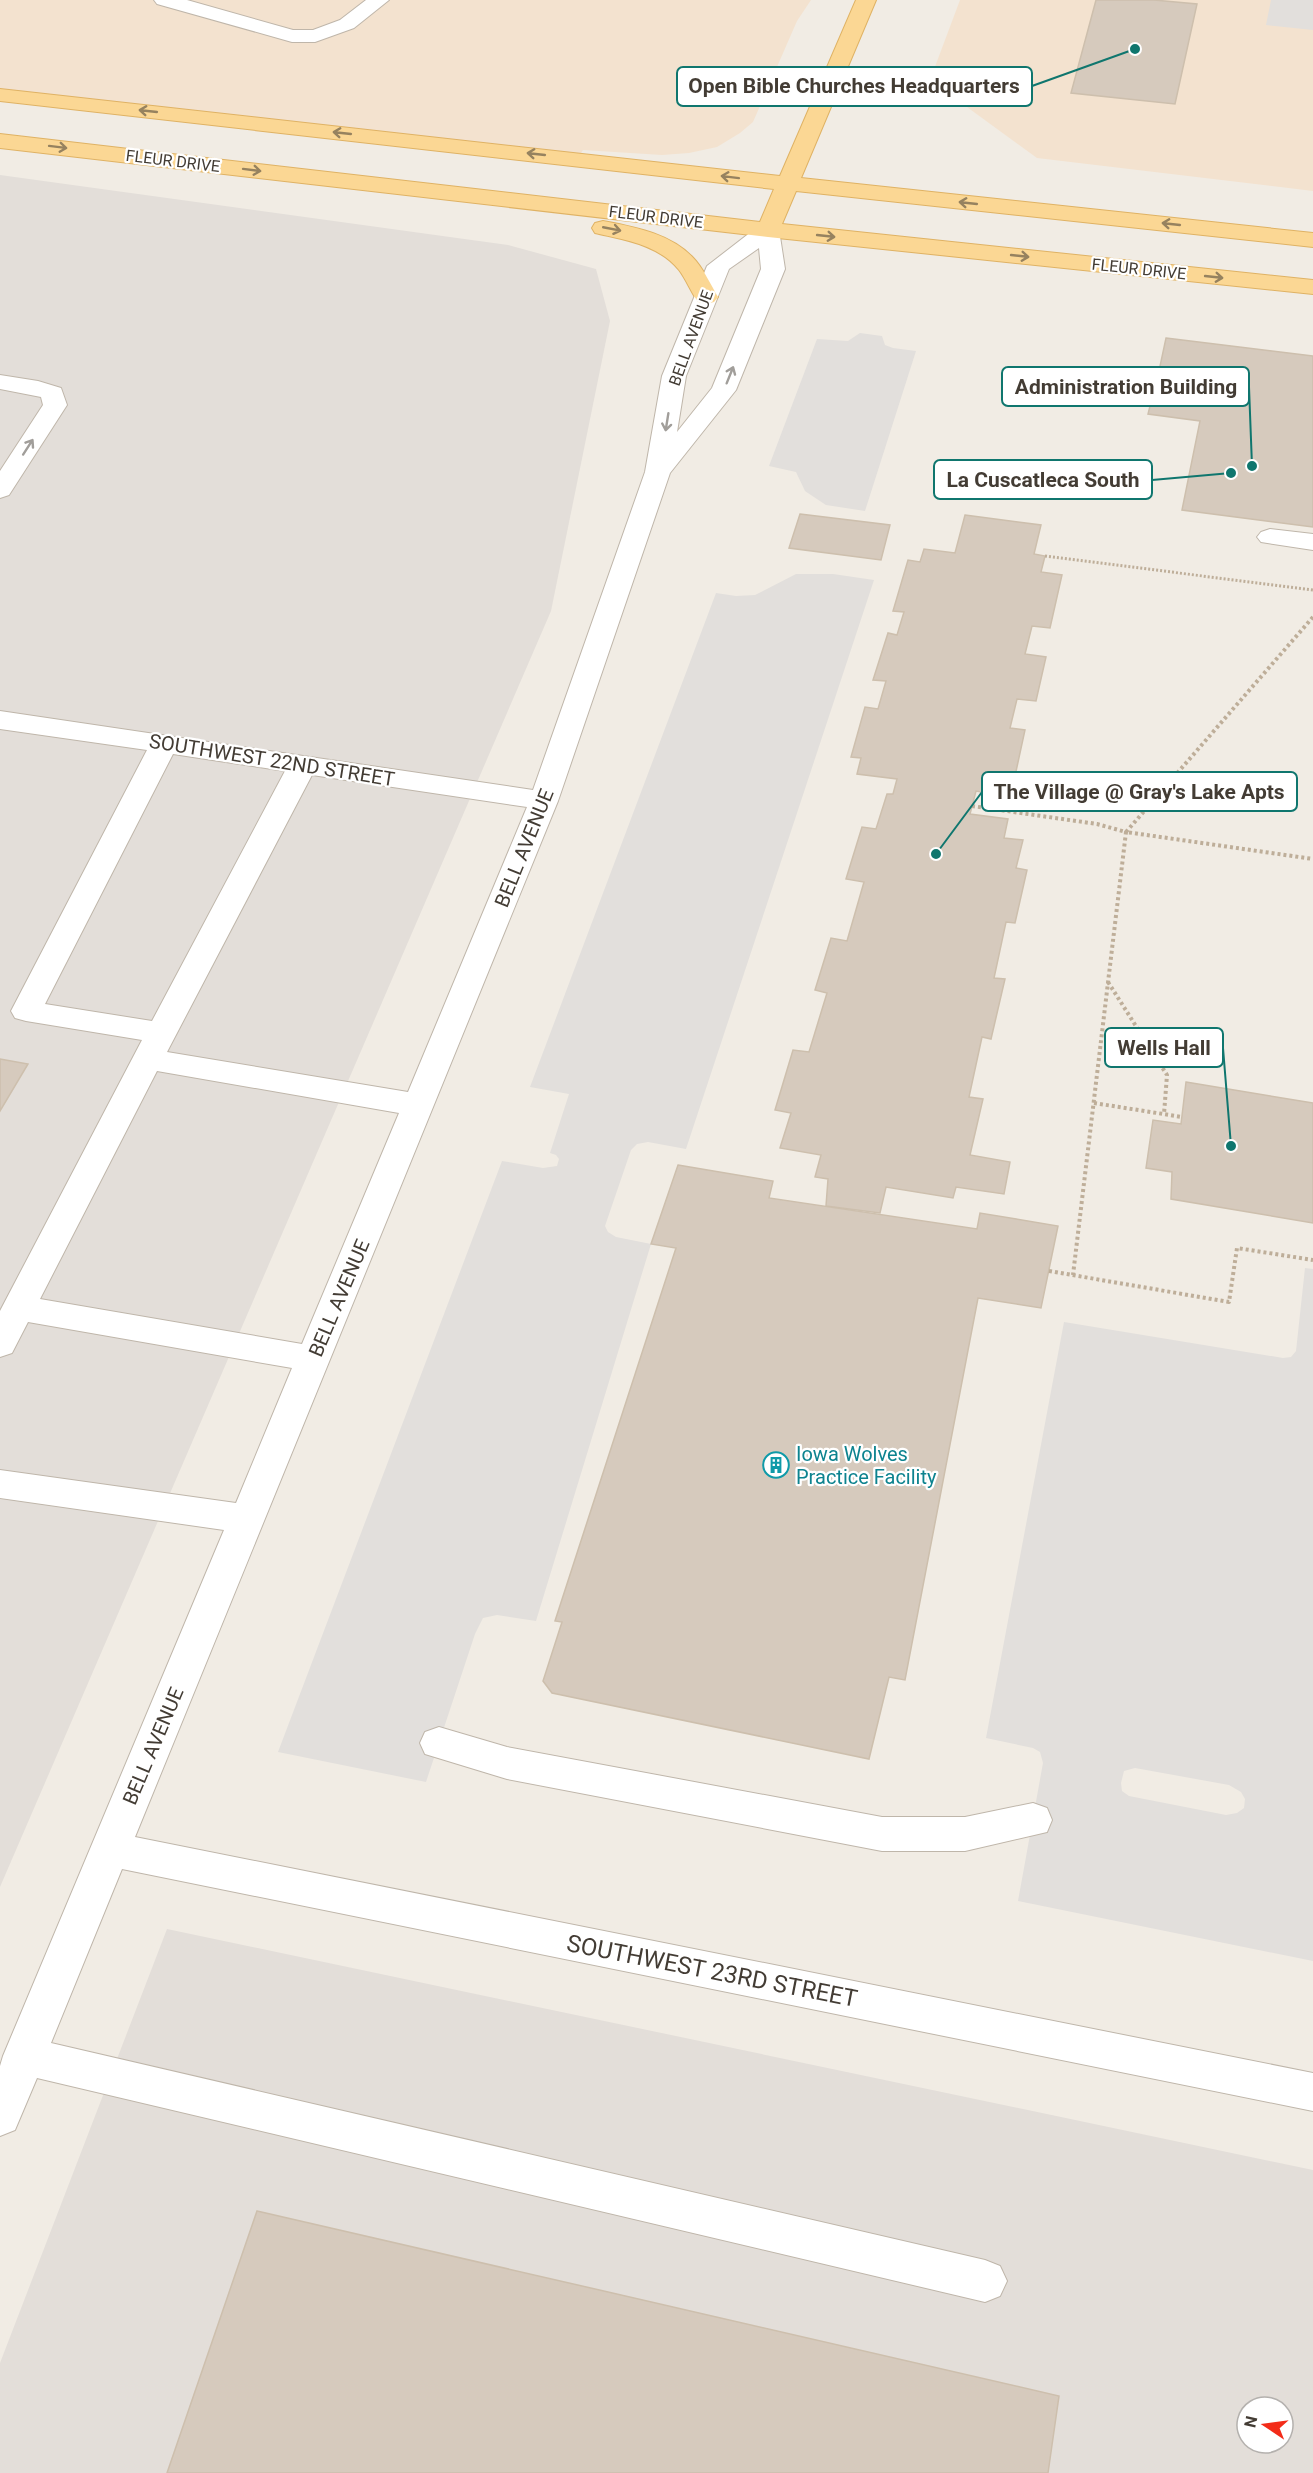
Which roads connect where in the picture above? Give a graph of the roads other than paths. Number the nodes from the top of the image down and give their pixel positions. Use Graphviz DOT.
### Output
graph roads {
  1 [pos="164,0"];
  2 [pos="379,0"];
  3 [pos="866,0"];
  4 [pos="0,95"];
  5 [pos="0,141"];
  6 [pos="788,184"];
  7 [pos="389,186"];
  8 [pos="768,230"];
  9 [pos="1313,240"];
  10 [pos="1313,287"];
  11 [pos="706,297"];
  12 [pos="0,382"];
  13 [pos="658,472"];
  14 [pos="0,490"];
  15 [pos="1270,537"];
  16 [pos="1313,542"];
  17 [pos="0,720"];
  18 [pos="164,744"];
  19 [pos="303,765"];
  20 [pos="544,801"];
  21 [pos="154,1046"];
  22 [pos="419,1105"];
  23 [pos="19,1308"];
  24 [pos="0,1344"];
  25 [pos="313,1359"];
  26 [pos="0,1484"];
  27 [pos="247,1519"];
  28 [pos="439,1743"];
  29 [pos="1033,1820"];
  30 [pos="110,1849"];
  31 [pos="24,2056"];
  32 [pos="1313,2092"];
  33 [pos="1,2113"];
  34 [pos="985,2281"];
  1 -- 2 [label="street"];
  3 -- 6 [label="main road"];
  6 -- 4 [label="main road, one-way"];
  5 -- 7 [label="main road, FLEUR DRIVE, one-way"];
  6 -- 8 [label="main road"];
  9 -- 6 [label="main road, one-way"];
  7 -- 8 [label="main road, FLEUR DRIVE"];
  7 -- 11 [label="main road, one-way"];
  8 -- 10 [label="main road, FLEUR DRIVE, one-way"];
  8 -- 11 [label="street, BELL AVENUE"];
  13 -- 8 [label="street, BELL AVENUE, one-way"];
  11 -- 13 [label="street, BELL AVENUE, one-way"];
  14 -- 12 [label="street, one-way"];
  13 -- 20 [label="street, BELL AVENUE"];
  15 -- 16 [label="street"];
  17 -- 18 [label="street, SOUTHWEST 22ND STREET"];
  18 -- 19 [label="street, SOUTHWEST 22ND STREET"];
  18 -- 21 [label="street"];
  19 -- 20 [label="street, SOUTHWEST 22ND STREET"];
  19 -- 21 [label="street"];
  20 -- 22 [label="street, BELL AVENUE"];
  21 -- 22 [label="street"];
  21 -- 23 [label="street"];
  22 -- 25 [label="street, BELL AVENUE"];
  23 -- 24 [label="street"];
  23 -- 25 [label="street"];
  25 -- 27 [label="street, BELL AVENUE"];
  26 -- 27 [label="street"];
  27 -- 30 [label="street, BELL AVENUE"];
  28 -- 29 [label="street"];
  30 -- 31 [label="street, BELL AVENUE"];
  30 -- 32 [label="street, SOUTHWEST 23RD STREET"];
  31 -- 33 [label="street, BELL AVENUE"];
  31 -- 34 [label="street"];
}
